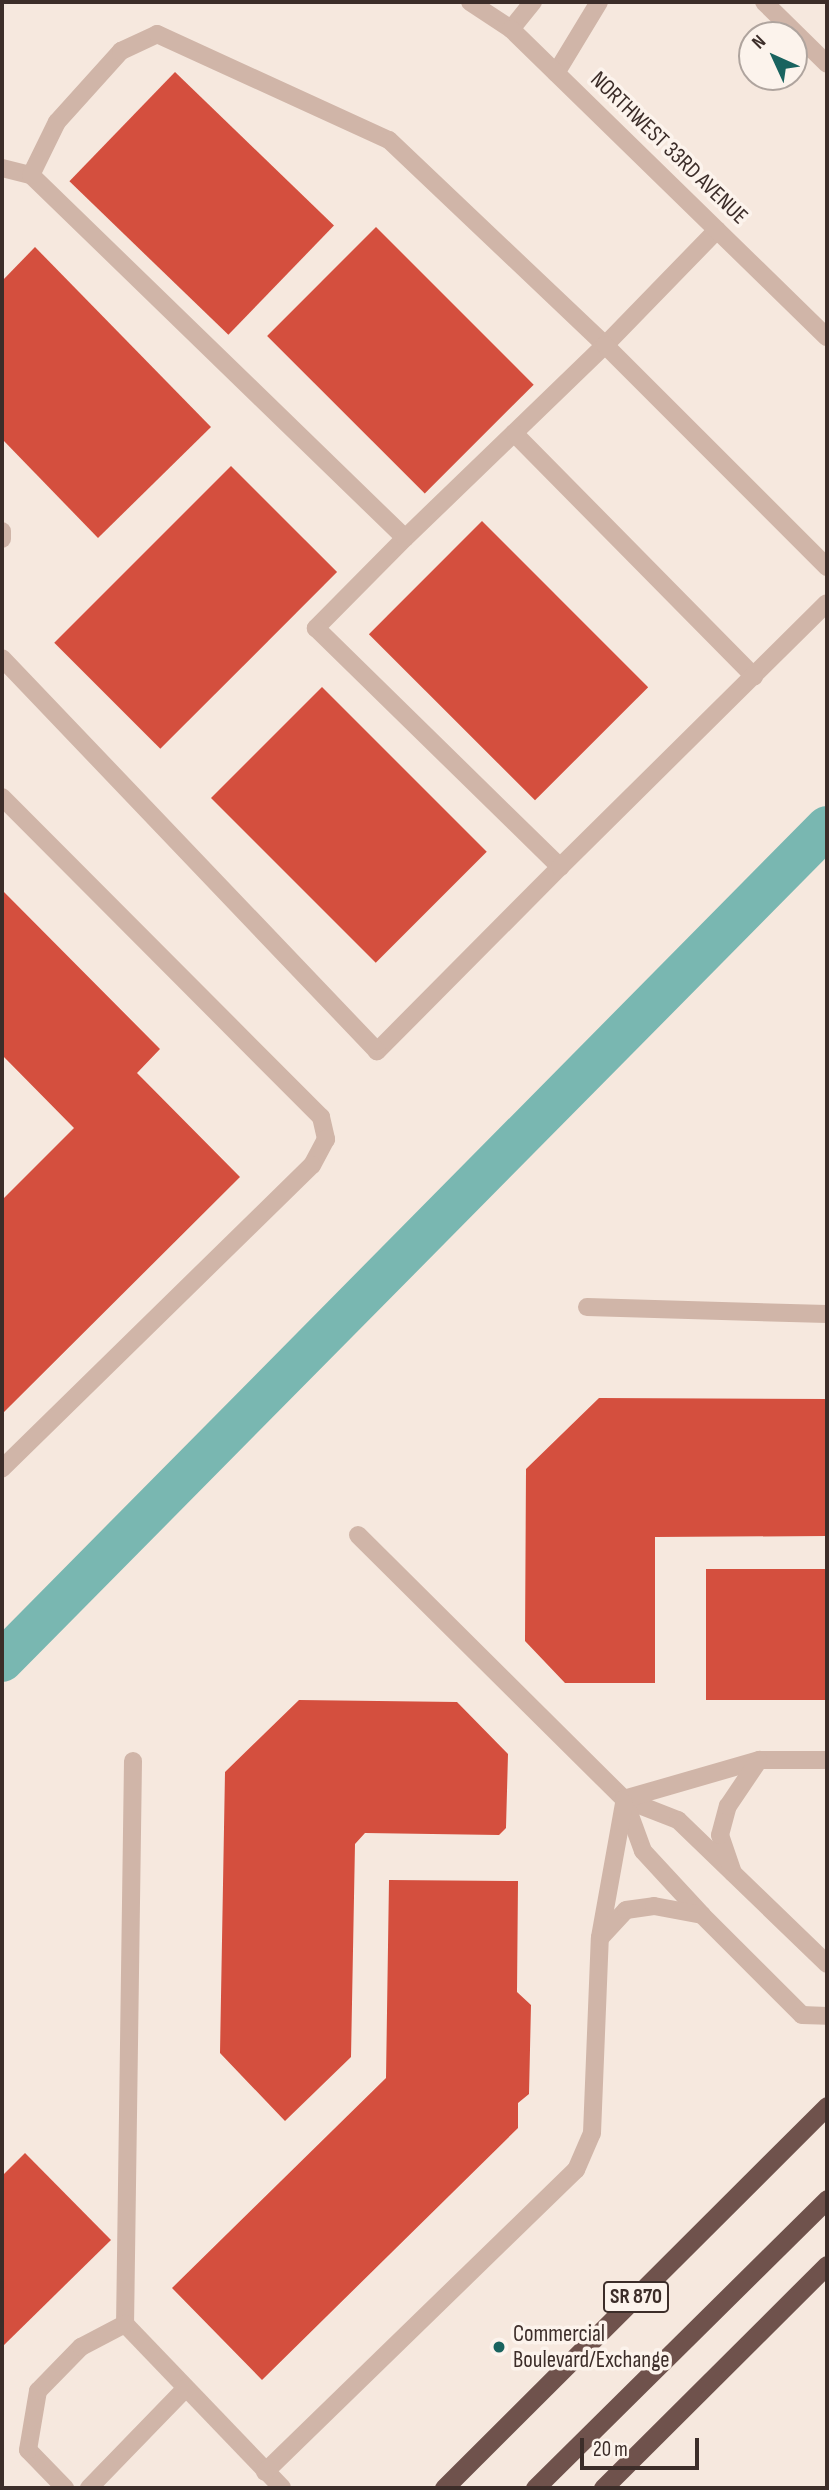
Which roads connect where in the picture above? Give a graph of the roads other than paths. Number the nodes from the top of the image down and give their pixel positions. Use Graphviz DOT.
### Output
graph roads {
  1 [pos="470,2"];
  2 [pos="533,2"];
  3 [pos="599,2"];
  4 [pos="764,2"];
  5 [pos="511,29"];
  6 [pos="827,64"];
  7 [pos="556,73"];
  8 [pos="2,168"];
  9 [pos="31,174"];
  10 [pos="718,230"];
  11 [pos="827,337"];
  12 [pos="605,345"];
  13 [pos="514,433"];
  14 [pos="2,531"];
  15 [pos="405,538"];
  16 [pos="2,539"];
  17 [pos="827,567"];
  18 [pos="827,603"];
  19 [pos="2,659"];
  20 [pos="754,676"];
  21 [pos="2,797"];
  22 [pos="560,867"];
  23 [pos="587,1307"];
  24 [pos="827,1314"];
  25 [pos="2,1469"];
  26 [pos="358,1535"];
  27 [pos="759,1760"];
  28 [pos="827,1760"];
  29 [pos="133,1761"];
  30 [pos="624,1799"];
  31 [pos="735,1877"];
  32 [pos="702,1915"];
  33 [pos="600,1938"];
  34 [pos="827,1964"];
  35 [pos="827,2015"];
  36 [pos="827,2106"];
  37 [pos="827,2199"];
  38 [pos="827,2265"];
  39 [pos="125,2324"];
  40 [pos="186,2388"];
  41 [pos="265,2472"];
  42 [pos="65,2488"];
  43 [pos="89,2488"];
  44 [pos="282,2488"];
  45 [pos="444,2488"];
  46 [pos="535,2488"];
  47 [pos="603,2488"];
  1 -- 5 [label="street, NORTHWEST 33RD AVENUE"];
  2 -- 5 [label="street"];
  3 -- 7 [label="street"];
  4 -- 6 [label="street"];
  5 -- 7 [label="street, NORTHWEST 33RD AVENUE"];
  7 -- 10 [label="street, NORTHWEST 33RD AVENUE"];
  8 -- 9 [label="street"];
  9 -- 12 [label="street"];
  9 -- 15 [label="street"];
  10 -- 11 [label="street, NORTHWEST 33RD AVENUE"];
  10 -- 12 [label="street"];
  12 -- 13 [label="street"];
  12 -- 17 [label="street"];
  13 -- 15 [label="street"];
  13 -- 20 [label="street"];
  14 -- 16 [label="street"];
  15 -- 22 [label="street"];
  18 -- 20 [label="street"];
  19 -- 22 [label="street"];
  20 -- 22 [label="street"];
  21 -- 25 [label="street"];
  23 -- 24 [label="street"];
  26 -- 30 [label="street"];
  27 -- 28 [label="street"];
  27 -- 30 [label="street"];
  27 -- 31 [label="street"];
  29 -- 39 [label="street"];
  30 -- 31 [label="street"];
  30 -- 32 [label="street"];
  30 -- 33 [label="street"];
  31 -- 34 [label="street"];
  32 -- 33 [label="street"];
  32 -- 35 [label="street"];
  33 -- 41 [label="street"];
  36 -- 45 [label="highway, SR 870"];
  37 -- 46 [label="highway"];
  38 -- 47 [label="highway"];
  39 -- 40 [label="street"];
  39 -- 42 [label="street"];
  40 -- 41 [label="street"];
  40 -- 43 [label="street"];
  41 -- 44 [label="street"];
}
